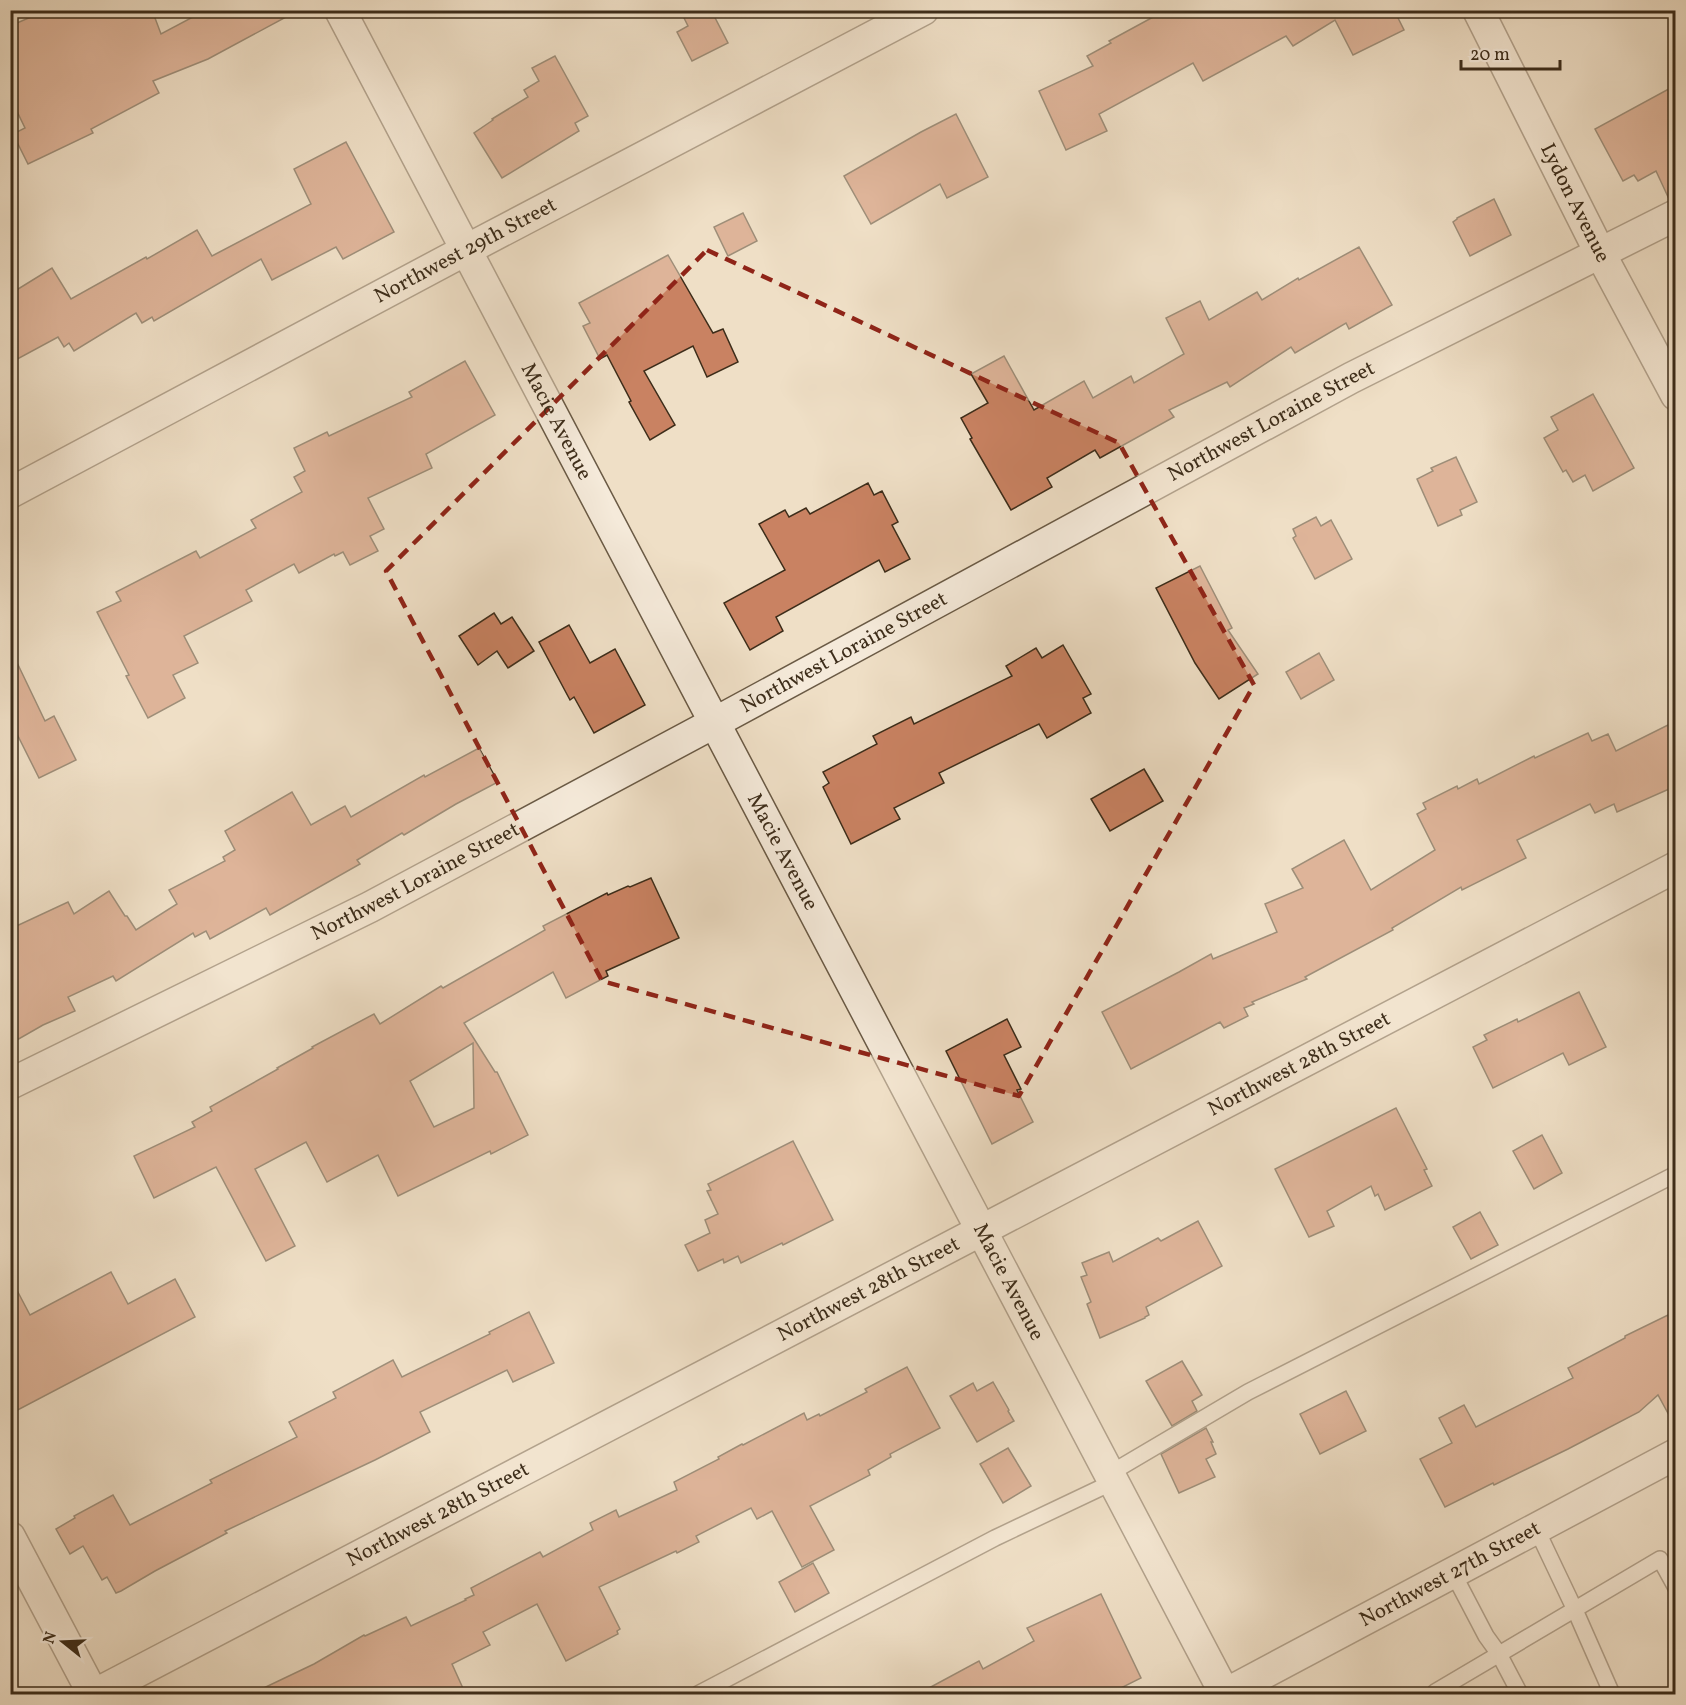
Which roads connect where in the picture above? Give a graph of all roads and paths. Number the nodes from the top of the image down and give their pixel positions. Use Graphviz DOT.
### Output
graph roads {
  1 [pos="340,10"];
  2 [pos="922,10"];
  3 [pos="1478,10"];
  4 [pos="1676,216"];
  5 [pos="466,250"];
  6 [pos="1600,253"];
  7 [pos="1676,395"];
  8 [pos="10,493"];
  9 [pos="714,723"];
  10 [pos="1676,867"];
  11 [pos="10,1084"];
  12 [pos="1676,1174"];
  13 [pos="981,1231"];
  14 [pos="1676,1454"];
  15 [pos="1111,1478"];
  16 [pos="1536,1528"];
  17 [pos="10,1537"];
  18 [pos="1453,1573"];
  19 [pos="1676,1588"];
  20 [pos="1575,1610"];
  21 [pos="1499,1654"];
  22 [pos="94,1695"];
  23 [pos="698,1695"];
  24 [pos="1225,1695"];
  25 [pos="1437,1695"];
  26 [pos="1520,1695"];
  27 [pos="1612,1695"];
  1 -- 5 [label="street, Macie Avenue"];
  2 -- 5 [label="street, Northwest 29th Street"];
  3 -- 6 [label="street, Lydon Avenue"];
  4 -- 6 [label="street, Northwest Loraine Street"];
  5 -- 8 [label="street, Northwest 29th Street"];
  5 -- 9 [label="street, Macie Avenue"];
  6 -- 7 [label="street, Lydon Avenue"];
  6 -- 9 [label="street, Northwest Loraine Street"];
  9 -- 11 [label="street, Northwest Loraine Street"];
  9 -- 13 [label="street, Macie Avenue"];
  10 -- 13 [label="street, Northwest 28th Street"];
  12 -- 15 [label="lane"];
  13 -- 15 [label="street, Macie Avenue"];
  13 -- 22 [label="street, Northwest 28th Street"];
  14 -- 16 [label="street, Northwest 27th Street"];
  15 -- 23 [label="lane"];
  15 -- 24 [label="street, Macie Avenue"];
  16 -- 18 [label="street, Northwest 27th Street"];
  16 -- 20 [label="lane"];
  17 -- 22 [label="street"];
  18 -- 21 [label="lane"];
  18 -- 24 [label="street, Northwest 27th Street"];
  19 -- 20 [label="lane"];
  20 -- 21 [label="lane"];
  20 -- 27 [label="lane"];
  21 -- 25 [label="lane"];
  21 -- 26 [label="lane"];
}
